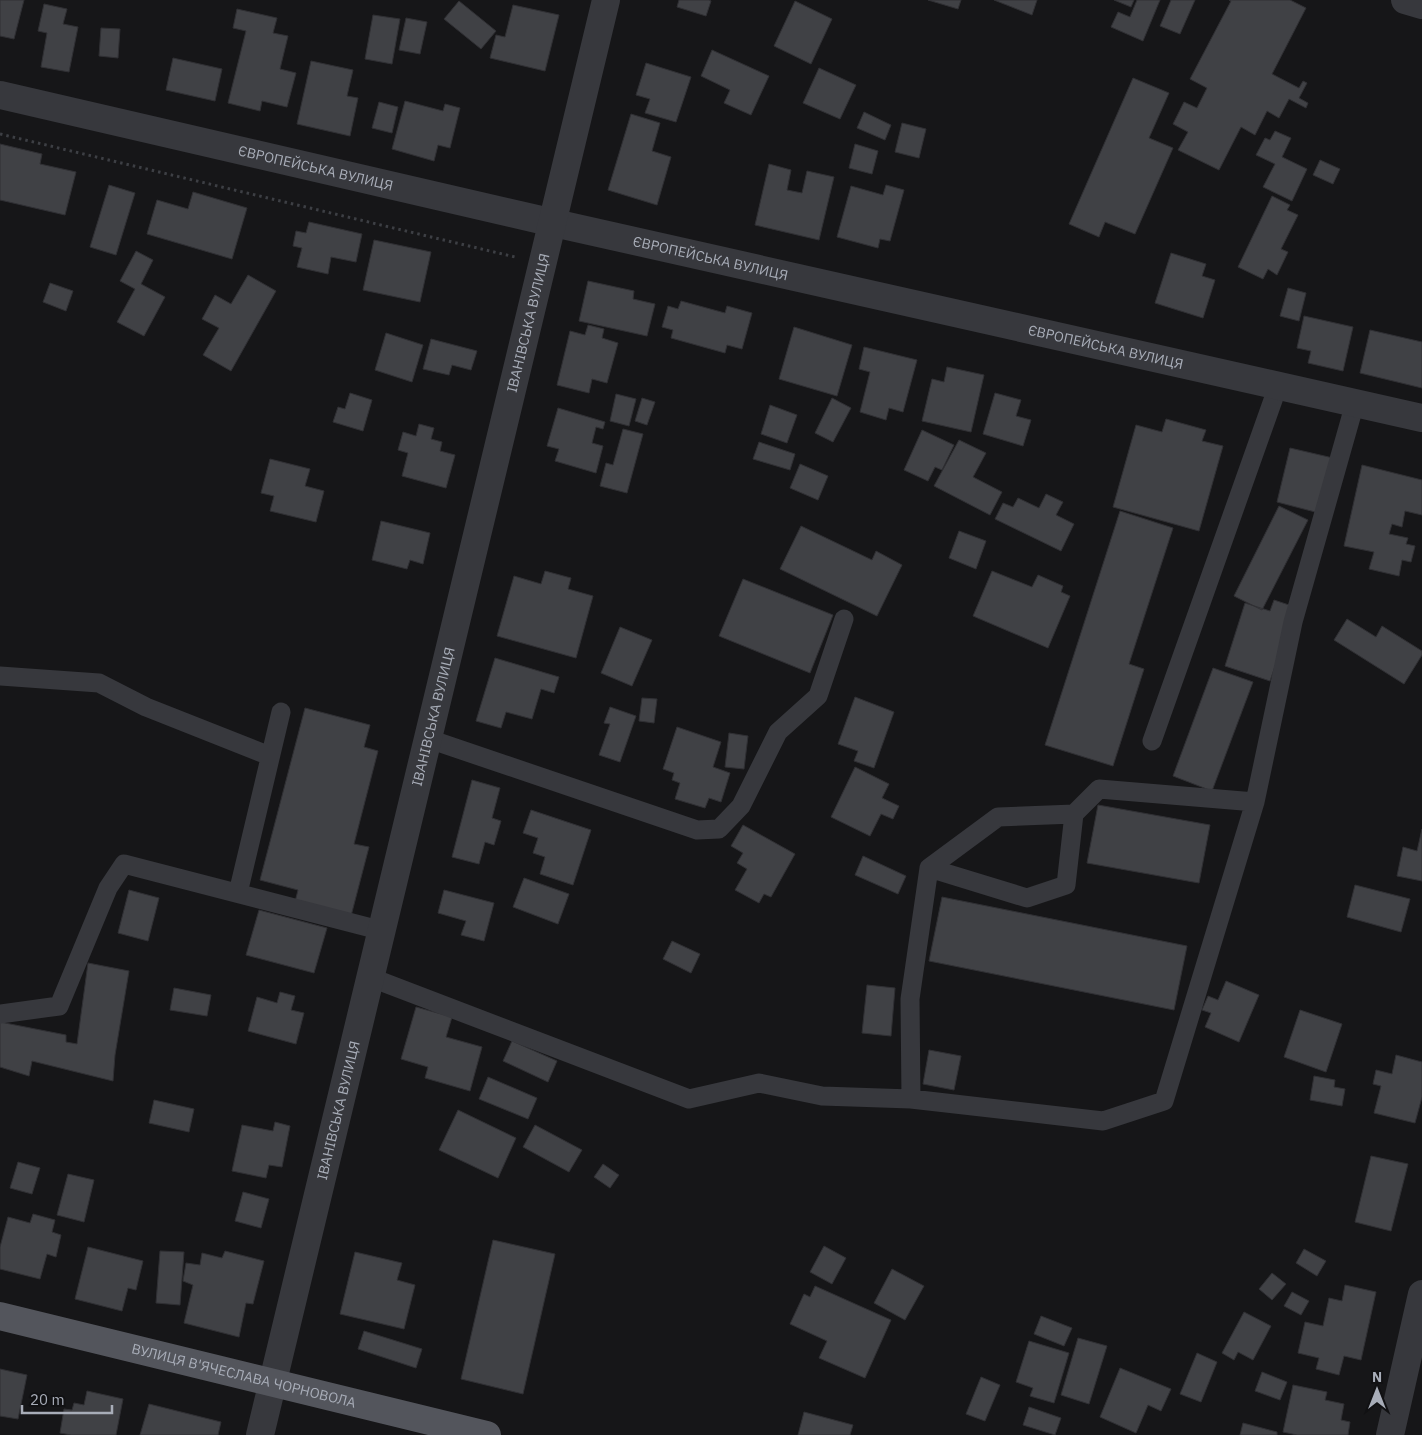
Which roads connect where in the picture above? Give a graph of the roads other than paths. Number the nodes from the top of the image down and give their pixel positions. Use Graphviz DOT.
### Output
graph roads {
  1 [pos="606,0"];
  2 [pos="1405,0"];
  3 [pos="1422,5"];
  4 [pos="0,95"];
  5 [pos="554,223"];
  6 [pos="1278,386"];
  7 [pos="1355,403"];
  8 [pos="1422,418"];
  9 [pos="844,619"];
  10 [pos="0,676"];
  11 [pos="281,712"];
  12 [pos="429,739"];
  13 [pos="1152,741"];
  14 [pos="270,756"];
  15 [pos="1255,802"];
  16 [pos="1074,814"];
  17 [pos="929,868"];
  18 [pos="238,893"];
  19 [pos="383,931"];
  20 [pos="372,978"];
  21 [pos="0,1014"];
  22 [pos="911,1099"];
  23 [pos="1422,1294"];
  24 [pos="0,1316"];
  25 [pos="274,1383"];
  26 [pos="260,1435"];
  27 [pos="487,1435"];
  28 [pos="1390,1435"];
  1 -- 5 [label="street, ІВАНІВСЬКА ВУЛИЦЯ"];
  2 -- 3 [label="street"];
  4 -- 5 [label="street, ЄВРОПЕЙСЬКА ВУЛИЦЯ"];
  5 -- 6 [label="street, ЄВРОПЕЙСЬКА ВУЛИЦЯ"];
  5 -- 12 [label="street, ІВАНІВСЬКА ВУЛИЦЯ"];
  6 -- 7 [label="street, ЄВРОПЕЙСЬКА ВУЛИЦЯ"];
  6 -- 13 [label="lane"];
  7 -- 8 [label="street, ЄВРОПЕЙСЬКА ВУЛИЦЯ"];
  7 -- 15 [label="lane"];
  9 -- 12 [label="lane"];
  10 -- 14 [label="lane"];
  11 -- 14 [label="lane"];
  12 -- 19 [label="street, ІВАНІВСЬКА ВУЛИЦЯ"];
  14 -- 18 [label="lane"];
  15 -- 16 [label="lane"];
  15 -- 22 [label="lane"];
  16 -- 17 [label="lane"];
  16 -- 17 [label="lane"];
  17 -- 22 [label="lane"];
  18 -- 19 [label="lane"];
  18 -- 21 [label="lane"];
  19 -- 20 [label="street, ІВАНІВСЬКА ВУЛИЦЯ"];
  20 -- 22 [label="lane"];
  20 -- 25 [label="street, ІВАНІВСЬКА ВУЛИЦЯ"];
  23 -- 28 [label="street"];
  24 -- 25 [label="main road, ВУЛИЦЯ В'ЯЧЕСЛАВА ЧОРНОВОЛА"];
  25 -- 26 [label="street, ІВАНІВСЬКА ВУЛИЦЯ"];
  25 -- 27 [label="main road, ВУЛИЦЯ В'ЯЧЕСЛАВА ЧОРНОВОЛА"];
}
